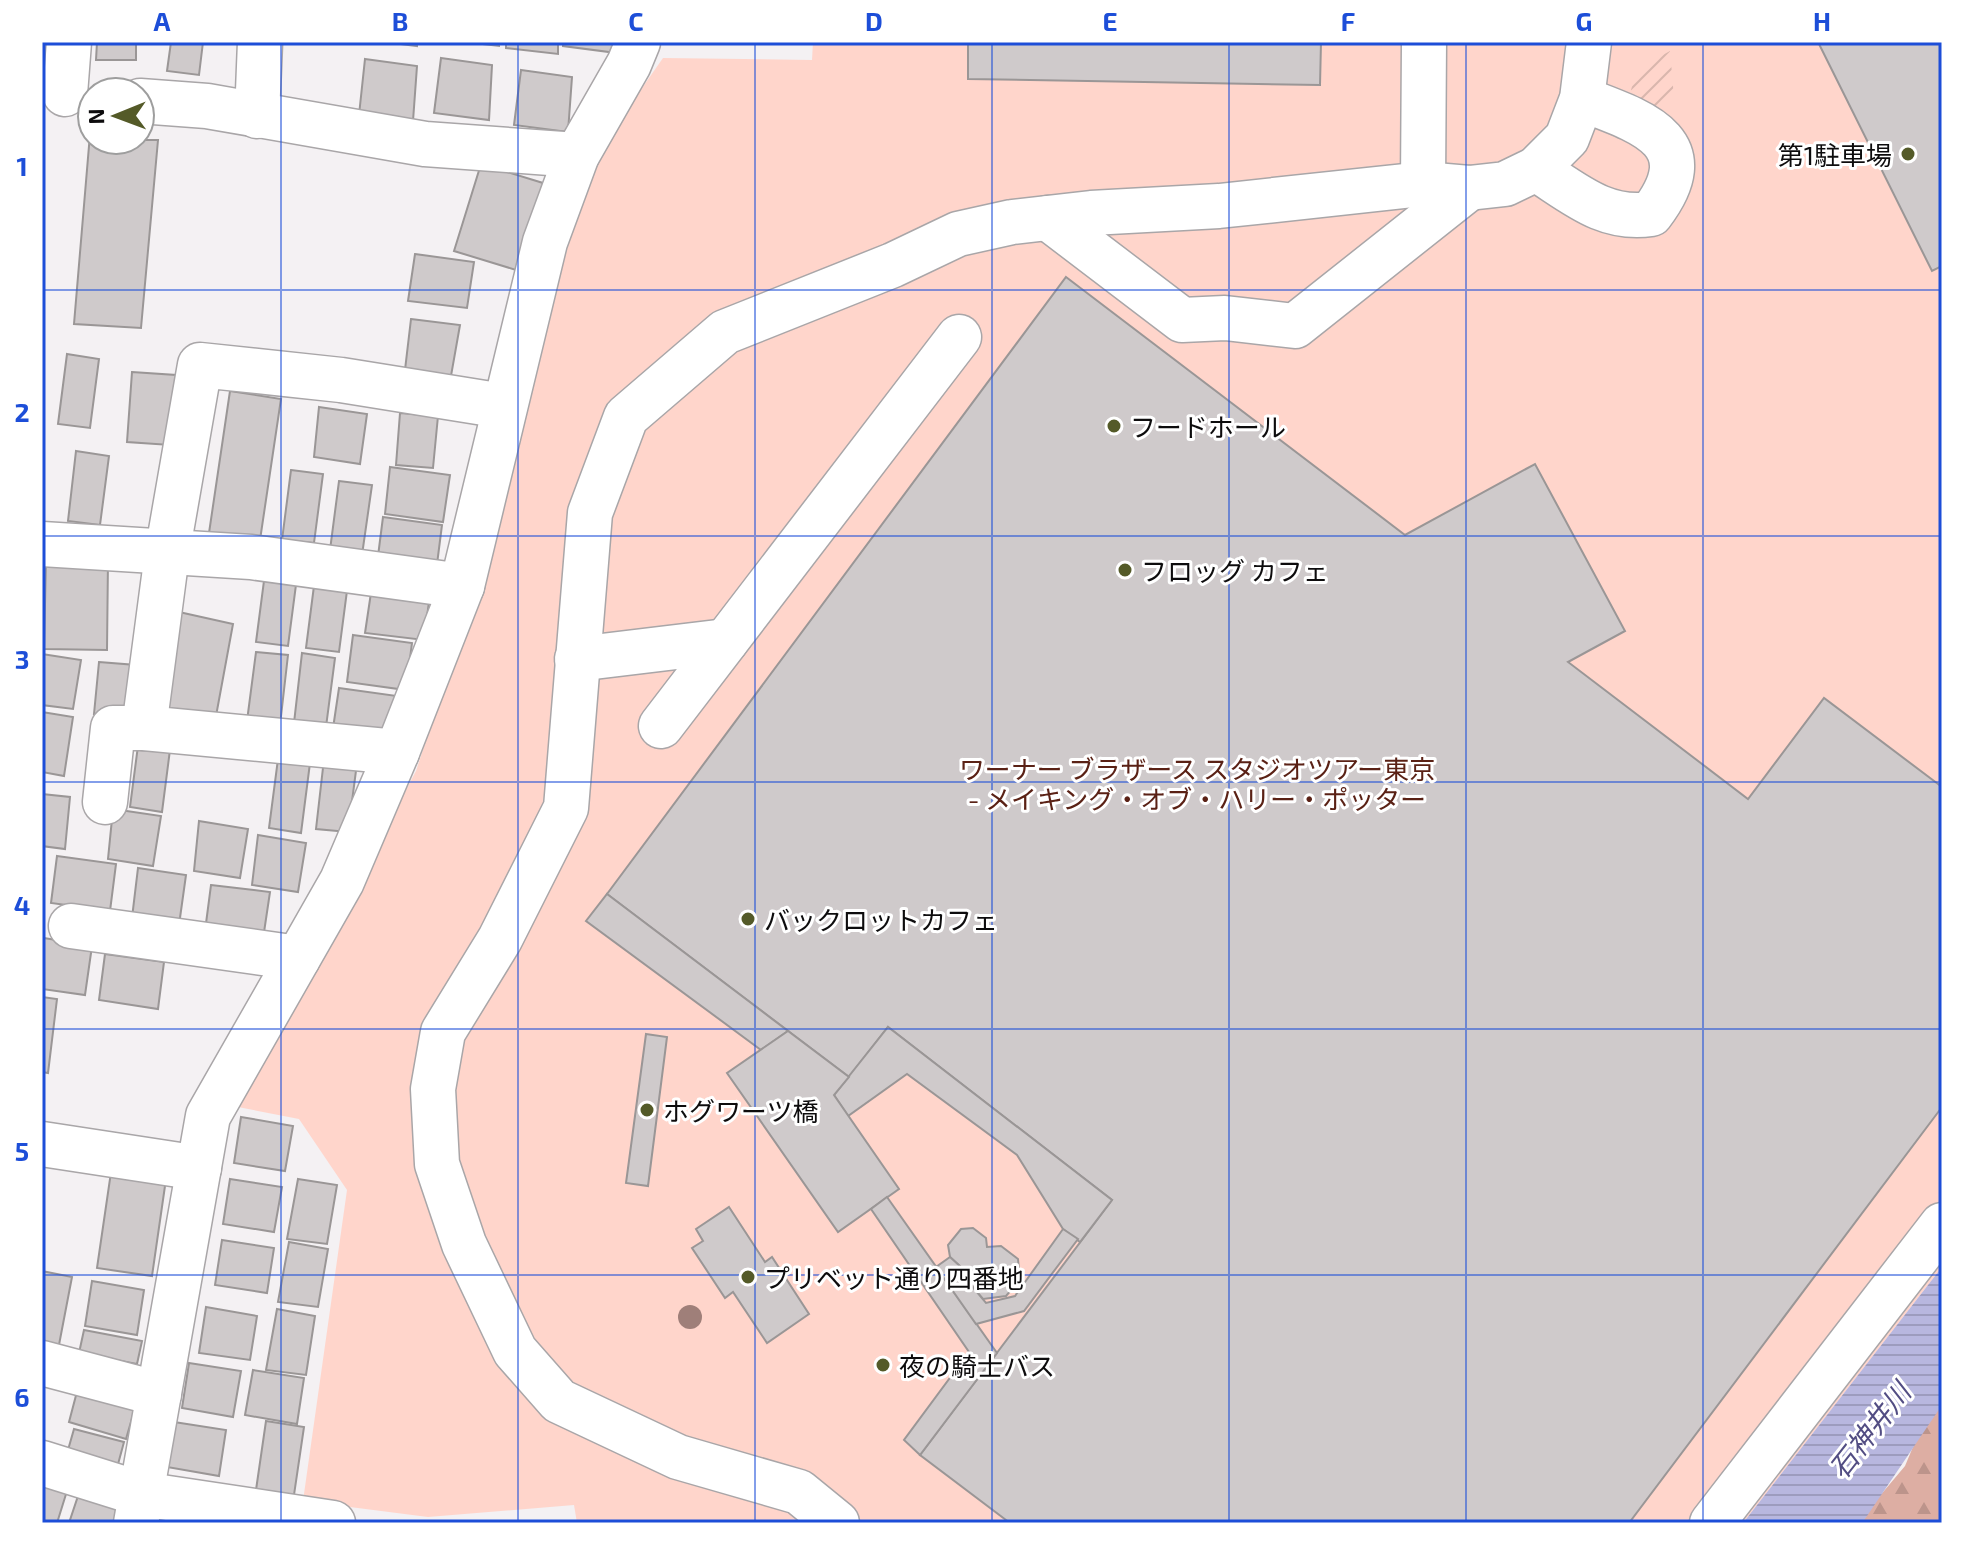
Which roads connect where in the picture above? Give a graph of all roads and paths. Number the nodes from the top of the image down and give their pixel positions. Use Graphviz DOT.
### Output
graph roads {
  1 [pos="69,42"];
  2 [pos="260,42"];
  3 [pos="638,42"];
  4 [pos="1424,42"];
  5 [pos="1596,44"];
  6 [pos="66,94"];
  7 [pos="1582,99"];
  8 [pos="156,102"];
  9 [pos="257,116"];
  10 [pos="577,155"];
  11 [pos="1536,169"];
  12 [pos="1423,184"];
  13 [pos="1469,188"];
  14 [pos="1048,218"];
  15 [pos="959,337"];
  16 [pos="503,406"];
  17 [pos="42,544"];
  18 [pos="167,554"];
  19 [pos="462,586"];
  20 [pos="726,641"];
  21 [pos="577,659"];
  22 [pos="661,726"];
  23 [pos="144,728"];
  24 [pos="397,752"];
  25 [pos="105,802"];
  26 [pos="71,926"];
  27 [pos="298,958"];
  28 [pos="42,1144"];
  29 [pos="199,1168"];
  30 [pos="1942,1225"];
  31 [pos="42,1363"];
  32 [pos="159,1394"];
  33 [pos="42,1463"];
  34 [pos="138,1509"];
  35 [pos="333,1523"];
  36 [pos="837,1523"];
  37 [pos="1712,1523"];
  1 -- 6 [label="street"];
  2 -- 9 [label="street"];
  3 -- 10 [label="street"];
  4 -- 12 [label="street"];
  5 -- 7 [label="street"];
  7 -- 11 [label="street"];
  7 -- 11 [label="street"];
  8 -- 9 [label="street"];
  9 -- 10 [label="street"];
  10 -- 16 [label="street"];
  11 -- 13 [label="street"];
  12 -- 13 [label="street"];
  12 -- 14 [label="street"];
  13 -- 14 [label="street"];
  14 -- 21 [label="street"];
  15 -- 20 [label="street"];
  16 -- 18 [label="street"];
  16 -- 19 [label="street"];
  17 -- 18 [label="street"];
  18 -- 19 [label="street"];
  18 -- 23 [label="street"];
  19 -- 24 [label="street"];
  20 -- 21 [label="street"];
  20 -- 22 [label="street"];
  21 -- 36 [label="street"];
  23 -- 24 [label="street"];
  23 -- 25 [label="street"];
  24 -- 27 [label="street"];
  26 -- 27 [label="street"];
  27 -- 29 [label="street"];
  28 -- 29 [label="street"];
  29 -- 32 [label="street"];
  30 -- 37 [label="street"];
  31 -- 32 [label="street"];
  32 -- 34 [label="street"];
  33 -- 34 [label="street"];
  34 -- 35 [label="street"];
}
